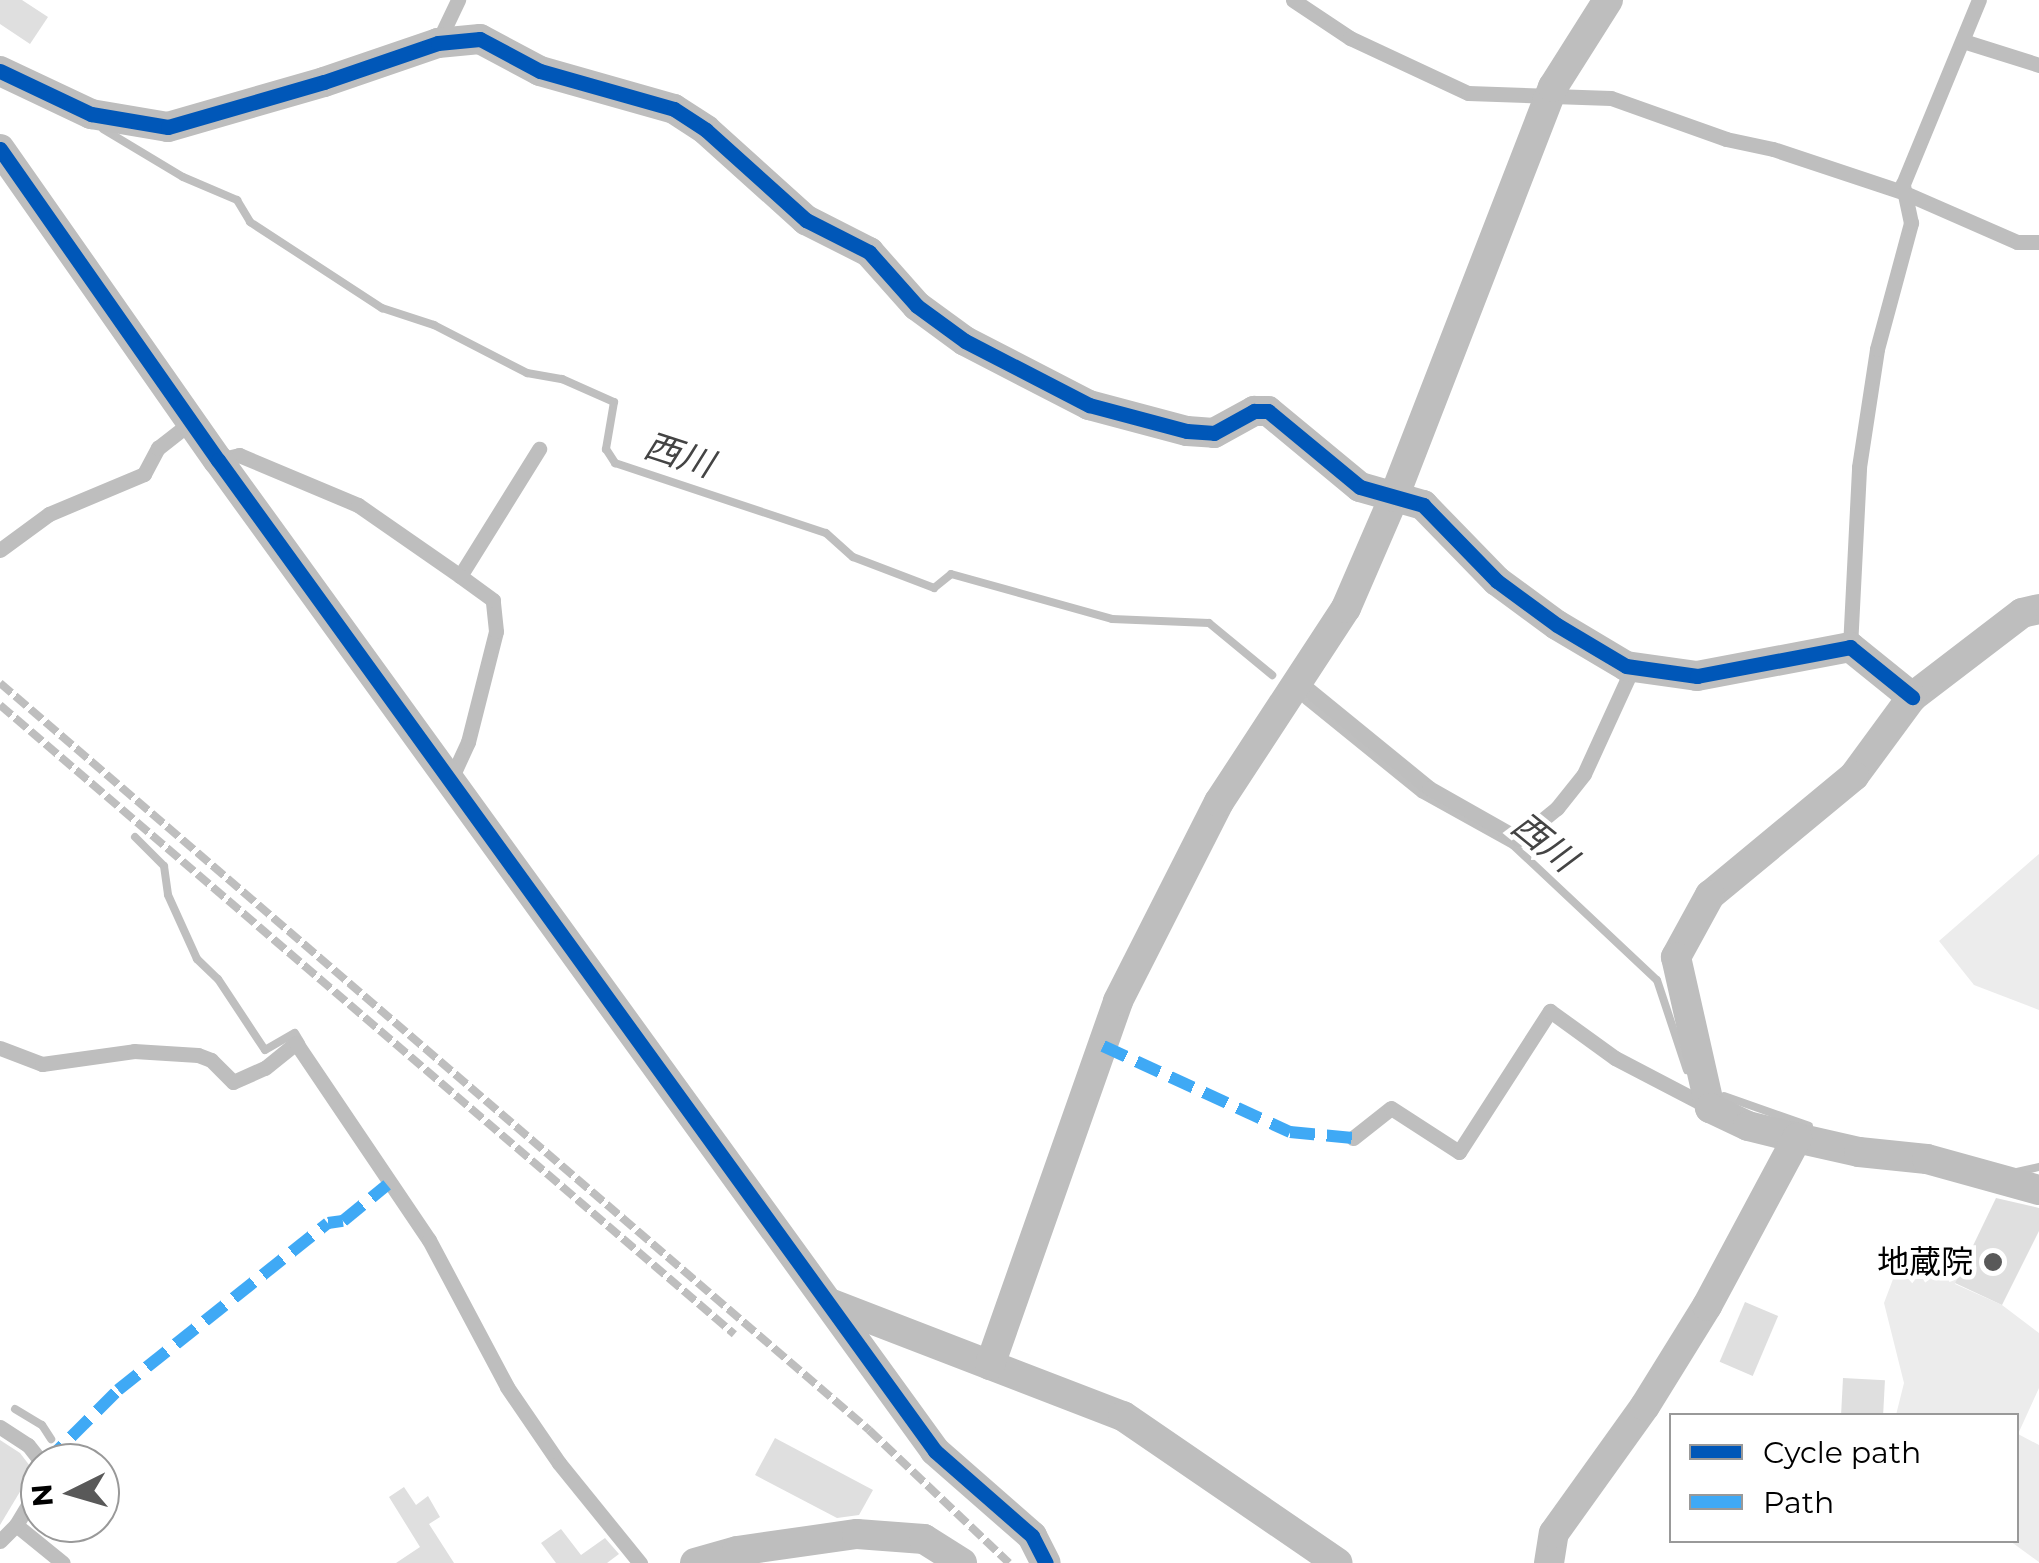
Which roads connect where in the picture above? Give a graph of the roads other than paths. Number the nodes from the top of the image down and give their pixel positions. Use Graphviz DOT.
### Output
graph roads {
  1 [pos="458,0"];
  2 [pos="1293,0"];
  3 [pos="1608,0"];
  4 [pos="1979,0"];
  5 [pos="1963,41"];
  6 [pos="438,43"];
  7 [pos="2039,65"];
  8 [pos="0,70"];
  9 [pos="1548,100"];
  10 [pos="4,159"];
  11 [pos="1905,193"];
  12 [pos="2039,242"];
  13 [pos="191,422"];
  14 [pos="539,448"];
  15 [pos="218,460"];
  16 [pos="1394,498"];
  17 [pos="0,550"];
  18 [pos="460,576"];
  19 [pos="2039,609"];
  20 [pos="1850,647"];
  21 [pos="1633,668"];
  22 [pos="1298,681"];
  23 [pos="1912,698"];
  24 [pos="450,781"];
  25 [pos="0,1048"];
  26 [pos="1710,1108"];
  27 [pos="1353,1138"];
  28 [pos="1797,1138"];
  29 [pos="2039,1190"];
  30 [pos="832,1304"];
  31 [pos="990,1364"];
  32 [pos="0,1427"];
  33 [pos="25,1443"];
  34 [pos="20,1518"];
  35 [pos="16,1525"];
  36 [pos="0,1541"];
  37 [pos="62,1563"];
  38 [pos="640,1563"];
  39 [pos="695,1563"];
  40 [pos="962,1563"];
  41 [pos="1046,1563"];
  42 [pos="1338,1563"];
  43 [pos="1549,1563"];
  1 -- 6 [label="lane"];
  2 -- 9 [label="lane"];
  3 -- 9 [label="street"];
  4 -- 5 [label="lane"];
  5 -- 7 [label="lane"];
  5 -- 11 [label="lane"];
  6 -- 8 [label="street"];
  6 -- 16 [label="street"];
  9 -- 11 [label="lane"];
  9 -- 16 [label="street"];
  10 -- 13 [label="street"];
  11 -- 12 [label="lane"];
  11 -- 20 [label="lane"];
  13 -- 15 [label="street"];
  13 -- 17 [label="lane"];
  14 -- 18 [label="lane"];
  15 -- 18 [label="lane"];
  15 -- 24 [label="street"];
  16 -- 21 [label="street"];
  16 -- 22 [label="street"];
  18 -- 24 [label="lane"];
  19 -- 23 [label="street"];
  20 -- 21 [label="street"];
  20 -- 23 [label="street"];
  21 -- 22 [label="lane"];
  22 -- 31 [label="street"];
  23 -- 26 [label="street"];
  24 -- 30 [label="street"];
  25 -- 38 [label="lane"];
  26 -- 27 [label="lane"];
  26 -- 28 [label="street"];
  28 -- 29 [label="street"];
  28 -- 43 [label="street"];
  30 -- 31 [label="street"];
  30 -- 41 [label="street"];
  31 -- 42 [label="street"];
  32 -- 33 [label="lane"];
  34 -- 35 [label="lane"];
  35 -- 36 [label="lane"];
  35 -- 37 [label="lane"];
  39 -- 40 [label="street"];
}
